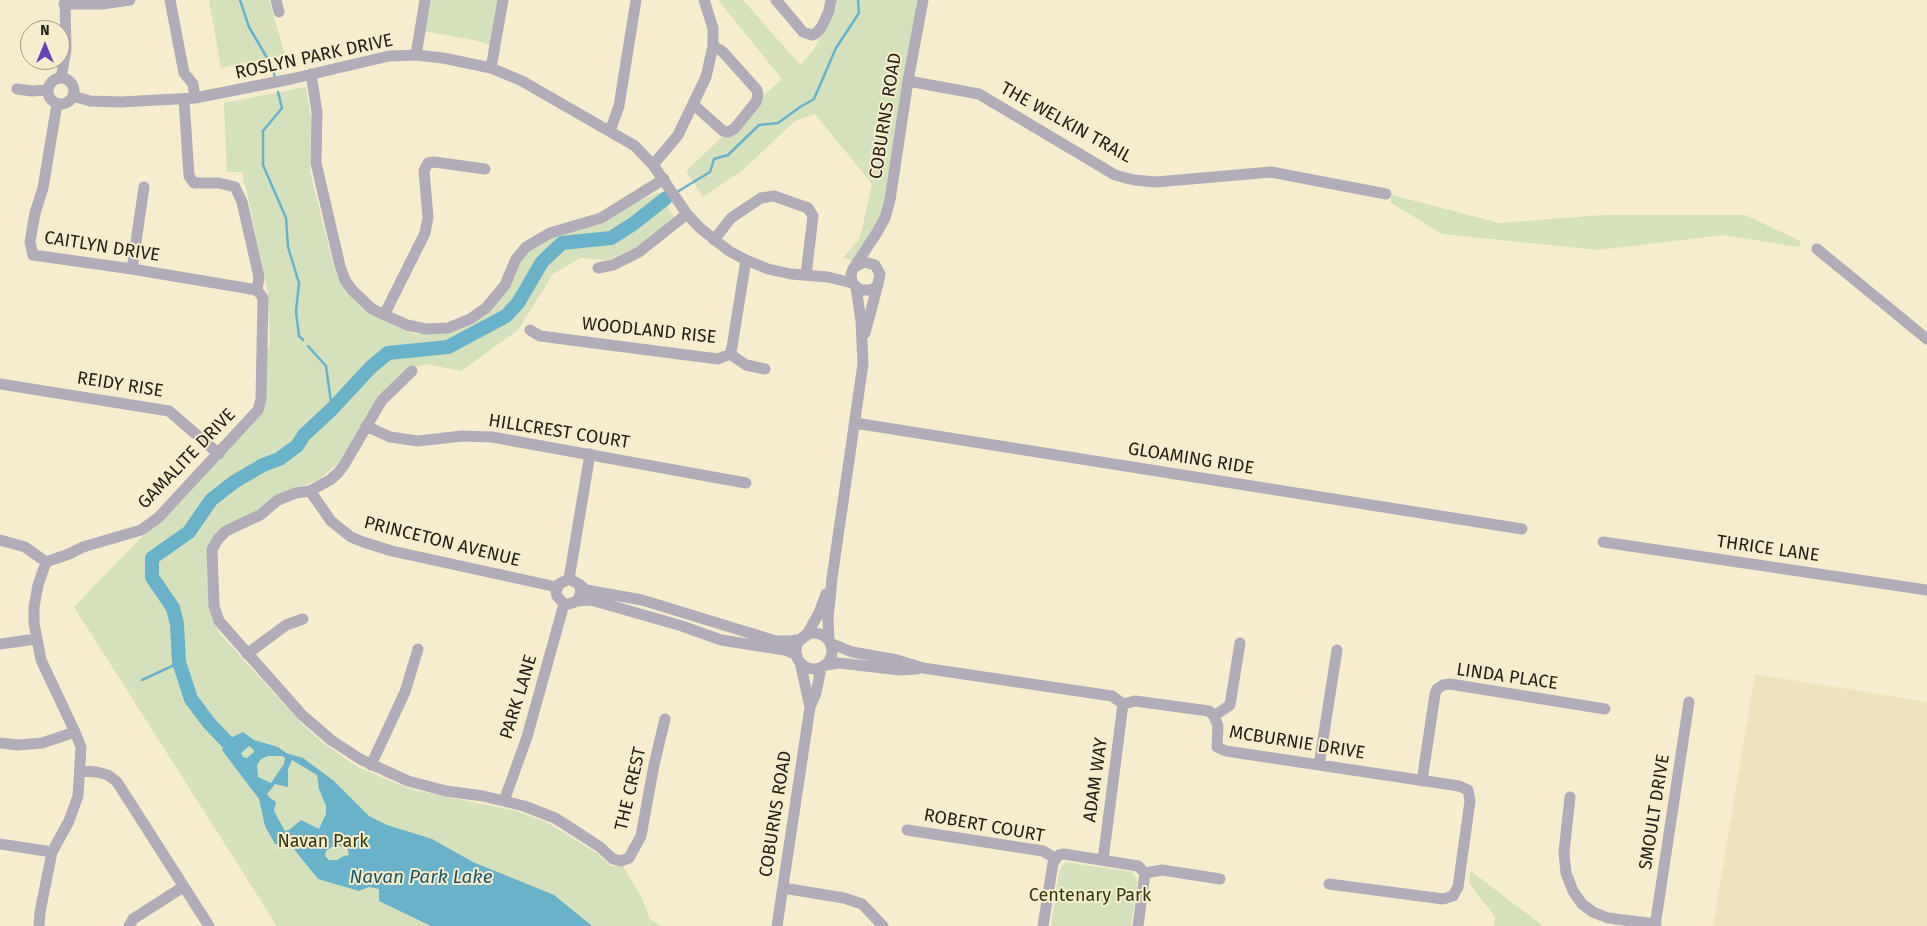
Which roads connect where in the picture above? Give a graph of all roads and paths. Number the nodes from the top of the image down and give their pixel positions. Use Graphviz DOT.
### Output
graph roads {
  1 [pos="130,0"];
  2 [pos="170,0"];
  3 [pos="276,0"];
  4 [pos="425,0"];
  5 [pos="503,0"];
  6 [pos="636,0"];
  7 [pos="704,0"];
  8 [pos="776,0"];
  9 [pos="831,0"];
  10 [pos="923,0"];
  11 [pos="65,2"];
  12 [pos="279,12"];
  13 [pos="713,46"];
  14 [pos="416,55"];
  15 [pos="491,68"];
  16 [pos="311,74"];
  17 [pos="61,78"];
  18 [pos="908,81"];
  19 [pos="17,88"];
  20 [pos="47,90"];
  21 [pos="73,96"];
  22 [pos="196,98"];
  23 [pos="184,100"];
  24 [pos="57,104"];
  25 [pos="694,105"];
  26 [pos="610,131"];
  27 [pos="653,165"];
  28 [pos="485,168"];
  29 [pos="664,180"];
  30 [pos="144,187"];
  31 [pos="1386,194"];
  32 [pos="687,214"];
  33 [pos="876,234"];
  34 [pos="714,240"];
  35 [pos="1817,249"];
  36 [pos="746,260"];
  37 [pos="598,268"];
  38 [pos="854,268"];
  39 [pos="132,269"];
  40 [pos="878,269"];
  41 [pos="806,275"];
  42 [pos="828,276"];
  43 [pos="878,284"];
  44 [pos="854,286"];
  45 [pos="258,290"];
  46 [pos="384,315"];
  47 [pos="530,330"];
  48 [pos="1927,339"];
  49 [pos="863,345"];
  50 [pos="730,354"];
  51 [pos="765,369"];
  52 [pos="412,371"];
  53 [pos="0,384"];
  54 [pos="855,423"];
  55 [pos="366,426"];
  56 [pos="219,454"];
  57 [pos="590,454"];
  58 [pos="746,484"];
  59 [pos="310,491"];
  60 [pos="1522,529"];
  61 [pos="0,540"];
  62 [pos="1603,542"];
  63 [pos="46,562"];
  64 [pos="832,578"];
  65 [pos="574,582"];
  66 [pos="557,588"];
  67 [pos="1927,590"];
  68 [pos="577,601"];
  69 [pos="564,604"];
  70 [pos="303,619"];
  71 [pos="804,637"];
  72 [pos="36,639"];
  73 [pos="830,642"];
  74 [pos="1240,643"];
  75 [pos="0,644"];
  76 [pos="418,649"];
  77 [pos="1337,650"];
  78 [pos="247,654"];
  79 [pos="798,658"];
  80 [pos="823,666"];
  81 [pos="923,668"];
  82 [pos="1690,702"];
  83 [pos="1124,704"];
  84 [pos="810,707"];
  85 [pos="1605,709"];
  86 [pos="1214,716"];
  87 [pos="665,719"];
  88 [pos="76,732"];
  89 [pos="0,743"];
  90 [pos="371,765"];
  91 [pos="1319,765"];
  92 [pos="81,771"];
  93 [pos="1422,781"];
  94 [pos="1570,797"];
  95 [pos="504,800"];
  96 [pos="907,830"];
  97 [pos="0,844"];
  98 [pos="52,852"];
  99 [pos="1055,858"];
  100 [pos="1103,860"];
  101 [pos="1145,873"];
  102 [pos="1220,879"];
  103 [pos="1329,884"];
  104 [pos="183,887"];
  105 [pos="783,888"];
  106 [pos="1655,925"];
  107 [pos="39,926"];
  108 [pos="129,926"];
  109 [pos="209,926"];
  110 [pos="778,926"];
  111 [pos="883,926"];
  112 [pos="1043,926"];
  113 [pos="1138,926"];
  1 -- 11 [label="street"];
  2 -- 22 [label="street"];
  3 -- 12 [label="street"];
  4 -- 14 [label="street"];
  5 -- 15 [label="street"];
  6 -- 26 [label="street"];
  7 -- 13 [label="street"];
  8 -- 9 [label="street"];
  10 -- 18 [label="street, COBURNS ROAD"];
  11 -- 17 [label="street"];
  13 -- 25 [label="street"];
  13 -- 25 [label="street"];
  14 -- 15 [label="street, ROSLYN PARK DRIVE"];
  14 -- 16 [label="street, ROSLYN PARK DRIVE"];
  15 -- 26 [label="street, ROSLYN PARK DRIVE"];
  16 -- 22 [label="street, ROSLYN PARK DRIVE"];
  16 -- 46 [label="street"];
  17 -- 20 [label="street"];
  17 -- 21 [label="street"];
  18 -- 31 [label="street, THE WELKIN TRAIL"];
  18 -- 33 [label="street, COBURNS ROAD"];
  19 -- 20 [label="street"];
  20 -- 24 [label="street"];
  21 -- 23 [label="street, ROSLYN PARK DRIVE"];
  21 -- 24 [label="street"];
  22 -- 23 [label="street, ROSLYN PARK DRIVE"];
  23 -- 45 [label="street, GAMALITE DRIVE"];
  24 -- 39 [label="street, CAITLYN DRIVE"];
  25 -- 27 [label="street"];
  26 -- 27 [label="street, ROSLYN PARK DRIVE"];
  27 -- 29 [label="street, ROSLYN PARK DRIVE"];
  28 -- 46 [label="street"];
  29 -- 32 [label="street, ROSLYN PARK DRIVE"];
  29 -- 46 [label="street"];
  30 -- 39 [label="street"];
  32 -- 34 [label="street, ROSLYN PARK DRIVE"];
  32 -- 37 [label="street"];
  33 -- 38 [label="street, COBURNS ROAD"];
  33 -- 40 [label="street, COBURNS ROAD"];
  34 -- 36 [label="street, ROSLYN PARK DRIVE"];
  34 -- 41 [label="street"];
  35 -- 48 [label="street"];
  36 -- 41 [label="street, ROSLYN PARK DRIVE"];
  36 -- 50 [label="street, WOODLAND RISE"];
  38 -- 40 [label="street"];
  38 -- 42 [label="street, ROSLYN PARK DRIVE"];
  38 -- 44 [label="street"];
  39 -- 45 [label="street, CAITLYN DRIVE"];
  40 -- 43 [label="street"];
  41 -- 42 [label="street, ROSLYN PARK DRIVE"];
  42 -- 44 [label="street, ROSLYN PARK DRIVE"];
  43 -- 44 [label="street"];
  43 -- 49 [label="street"];
  44 -- 49 [label="street"];
  45 -- 56 [label="street, GAMALITE DRIVE"];
  47 -- 50 [label="street, WOODLAND RISE"];
  49 -- 54 [label="street"];
  50 -- 51 [label="street"];
  52 -- 55 [label="street"];
  53 -- 56 [label="street, REIDY RISE"];
  54 -- 60 [label="street, GLOAMING RIDE"];
  54 -- 64 [label="street"];
  55 -- 57 [label="street, HILLCREST COURT"];
  55 -- 59 [label="street"];
  56 -- 63 [label="street, GAMALITE DRIVE"];
  57 -- 58 [label="street, HILLCREST COURT"];
  57 -- 65 [label="street"];
  59 -- 66 [label="street, PRINCETON AVENUE"];
  59 -- 78 [label="street"];
  61 -- 63 [label="street"];
  62 -- 67 [label="street, THRICE LANE"];
  63 -- 72 [label="street"];
  64 -- 71 [label="street"];
  64 -- 73 [label="street"];
  65 -- 66 [label="street"];
  65 -- 68 [label="street"];
  65 -- 71 [label="street"];
  66 -- 69 [label="street"];
  68 -- 69 [label="street"];
  68 -- 79 [label="street"];
  69 -- 95 [label="street, PARK LANE"];
  70 -- 78 [label="street"];
  71 -- 73 [label="street"];
  71 -- 79 [label="street"];
  72 -- 75 [label="street"];
  72 -- 88 [label="street"];
  73 -- 80 [label="street"];
  73 -- 81 [label="street, MCBURNIE DRIVE"];
  74 -- 86 [label="street"];
  76 -- 90 [label="street"];
  77 -- 91 [label="street"];
  78 -- 90 [label="street"];
  79 -- 80 [label="street"];
  79 -- 84 [label="street, COBURNS ROAD"];
  80 -- 81 [label="street, MCBURNIE DRIVE"];
  80 -- 84 [label="street, COBURNS ROAD"];
  81 -- 83 [label="street, MCBURNIE DRIVE"];
  82 -- 106 [label="street, SMOULT DRIVE"];
  83 -- 86 [label="street, MCBURNIE DRIVE"];
  83 -- 100 [label="street, ADAM WAY"];
  84 -- 105 [label="street, COBURNS ROAD"];
  85 -- 93 [label="street, LINDA PLACE"];
  86 -- 91 [label="street, MCBURNIE DRIVE"];
  87 -- 95 [label="street, THE CREST"];
  88 -- 89 [label="street"];
  88 -- 92 [label="street"];
  90 -- 95 [label="street"];
  91 -- 93 [label="street, MCBURNIE DRIVE"];
  92 -- 98 [label="street"];
  92 -- 104 [label="street"];
  93 -- 103 [label="street, MCBURNIE DRIVE"];
  94 -- 106 [label="street"];
  96 -- 99 [label="street, ROBERT COURT"];
  97 -- 98 [label="street"];
  98 -- 107 [label="street"];
  99 -- 100 [label="street"];
  99 -- 112 [label="street"];
  100 -- 101 [label="street"];
  101 -- 102 [label="street"];
  101 -- 113 [label="street"];
  104 -- 108 [label="street"];
  104 -- 109 [label="street"];
  105 -- 110 [label="street, COBURNS ROAD"];
  105 -- 111 [label="street"];
}
